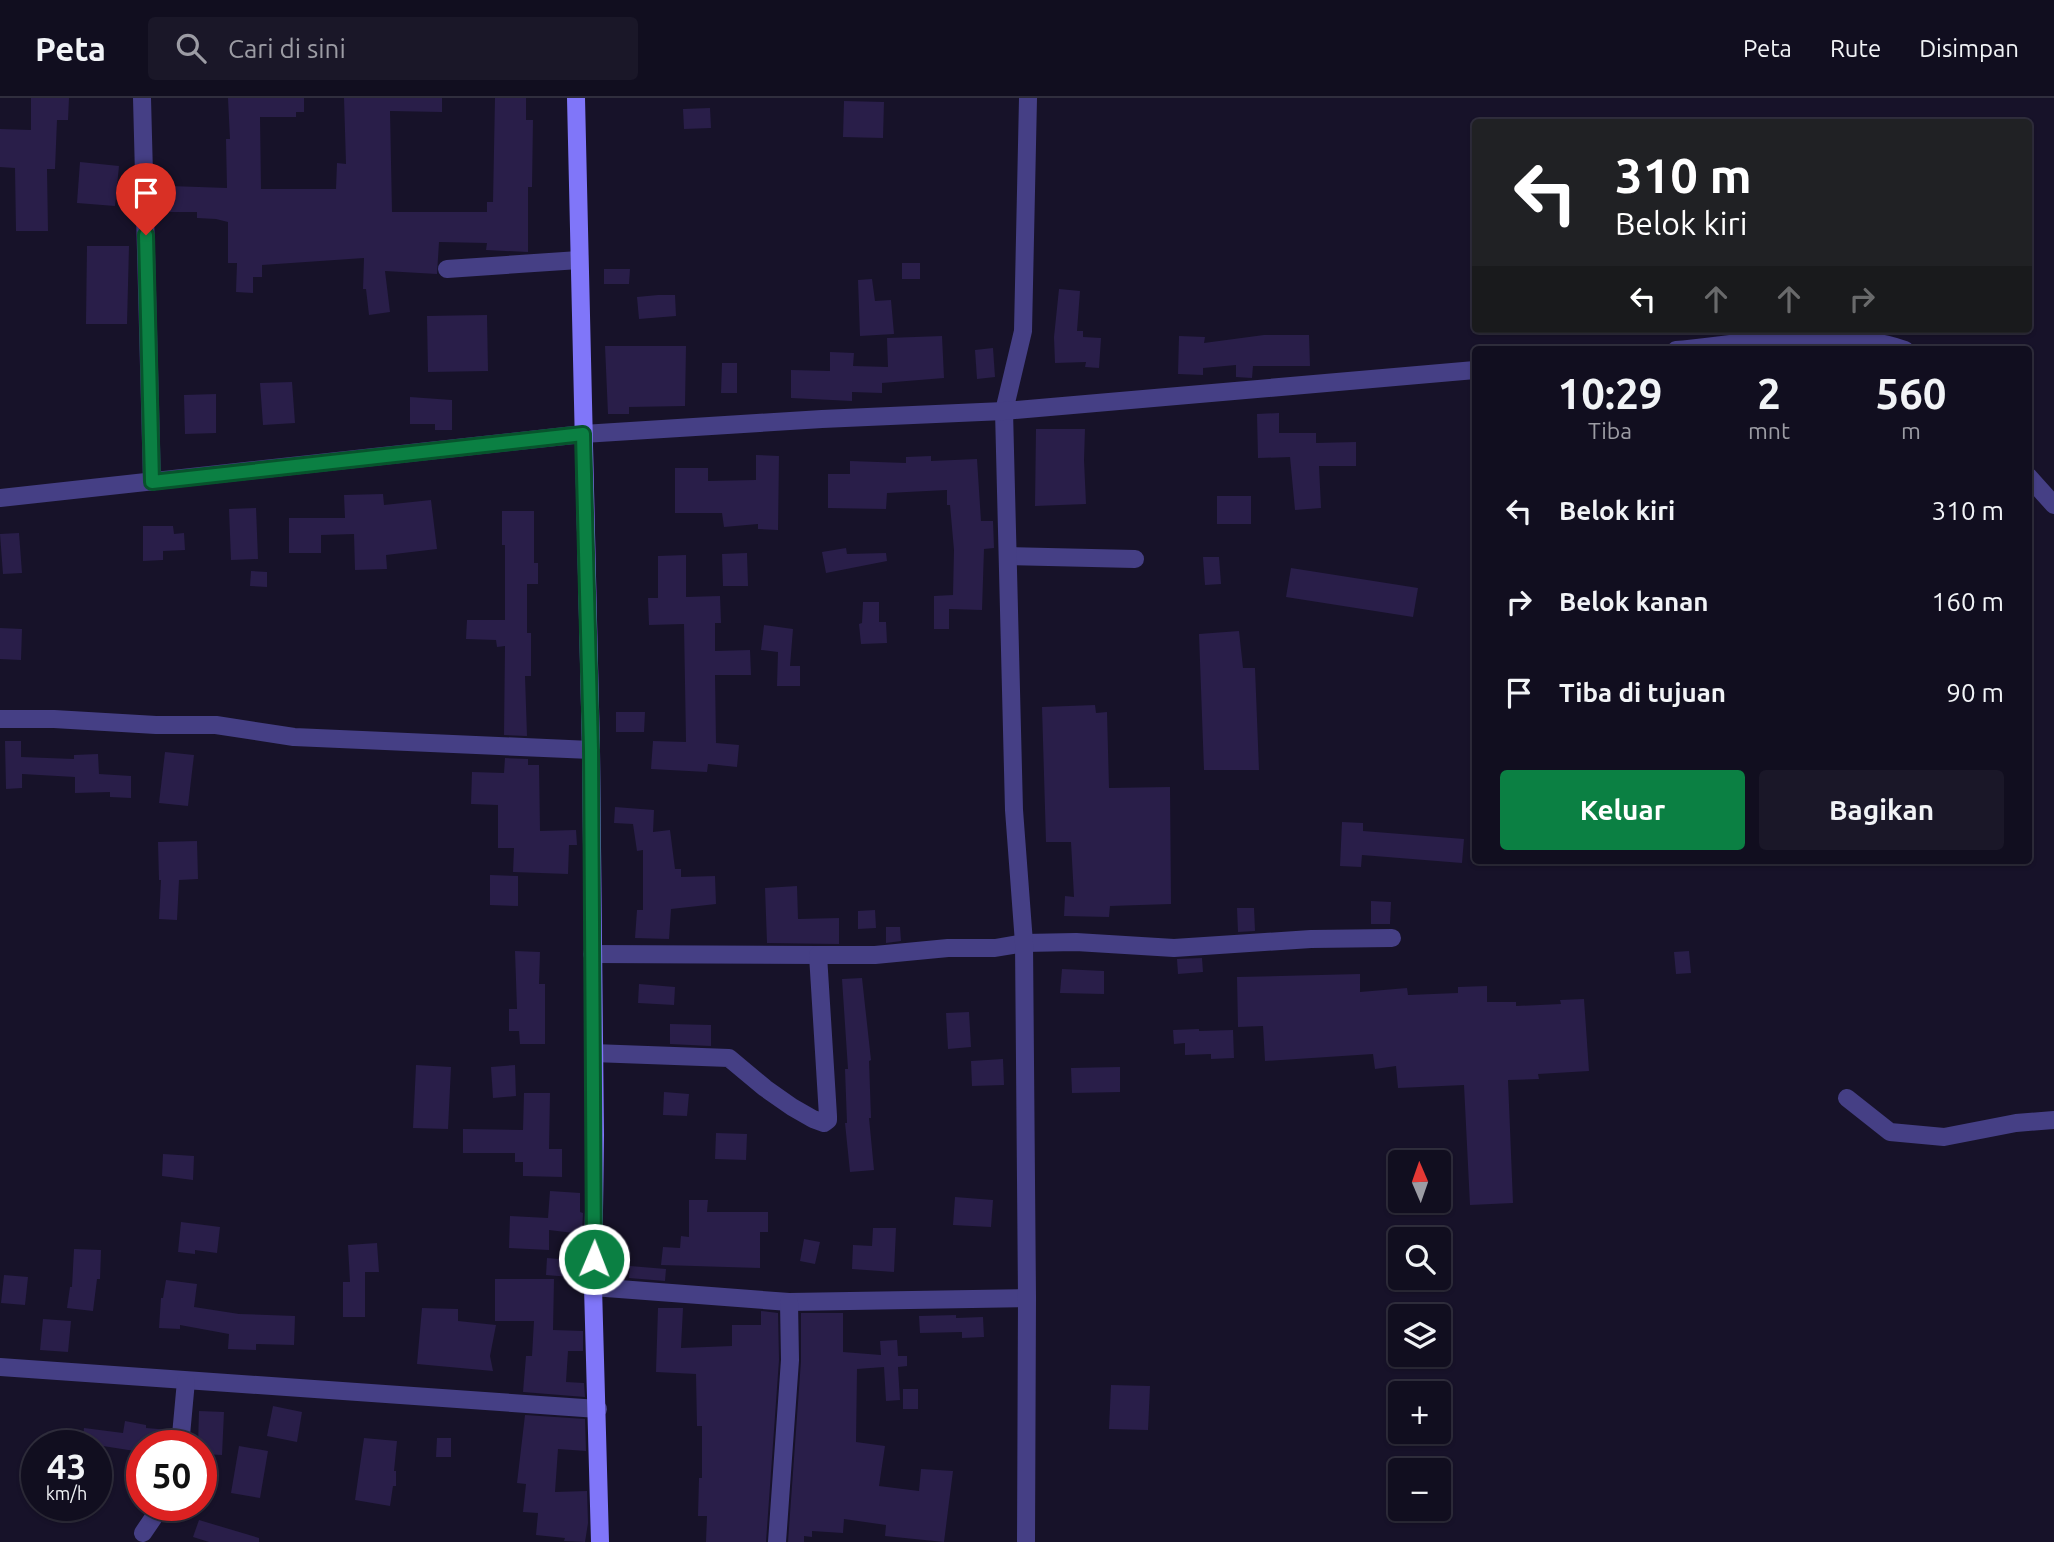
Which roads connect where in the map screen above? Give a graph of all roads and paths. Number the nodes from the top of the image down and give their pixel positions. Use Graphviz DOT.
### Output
graph roads {
  1 [pos="142,98"];
  2 [pos="576,98"];
  3 [pos="1028,98"];
  4 [pos="579,260"];
  5 [pos="447,269"];
  6 [pos="1717,346"];
  7 [pos="1890,346"];
  8 [pos="1472,370"];
  9 [pos="1004,411"];
  10 [pos="583,434"];
  11 [pos="2032,480"];
  12 [pos="152,482"];
  13 [pos="0,498"];
  14 [pos="2054,505"];
  15 [pos="1009,556"];
  16 [pos="1135,559"];
  17 [pos="0,719"];
  18 [pos="591,750"];
  19 [pos="1392,938"];
  20 [pos="1024,943"];
  21 [pos="592,954"];
  22 [pos="818,954"];
  23 [pos="593,1053"];
  24 [pos="1847,1098"];
  25 [pos="2054,1120"];
  26 [pos="593,1287"];
  27 [pos="1027,1298"];
  28 [pos="789,1302"];
  29 [pos="0,1367"];
  30 [pos="186,1381"];
  31 [pos="598,1409"];
  32 [pos="181,1430"];
  33 [pos="151,1521"];
  34 [pos="143,1533"];
  35 [pos="600,1542"];
  36 [pos="777,1542"];
  37 [pos="1026,1542"];
  1 -- 12 [label="street"];
  2 -- 4 [label="main road"];
  3 -- 9 [label="street"];
  4 -- 5 [label="street"];
  4 -- 10 [label="main road"];
  6 -- 7 [label="street"];
  8 -- 9 [label="street"];
  9 -- 10 [label="street"];
  9 -- 15 [label="street"];
  10 -- 12 [label="street"];
  10 -- 18 [label="main road"];
  11 -- 14 [label="street"];
  12 -- 13 [label="street"];
  15 -- 16 [label="street"];
  15 -- 20 [label="street"];
  17 -- 18 [label="street"];
  18 -- 21 [label="main road"];
  19 -- 20 [label="street"];
  20 -- 22 [label="street"];
  20 -- 27 [label="street"];
  21 -- 22 [label="street"];
  21 -- 23 [label="main road"];
  22 -- 23 [label="street"];
  23 -- 26 [label="main road"];
  24 -- 25 [label="street"];
  26 -- 28 [label="street"];
  26 -- 31 [label="main road"];
  27 -- 28 [label="street"];
  27 -- 37 [label="street"];
  28 -- 36 [label="street"];
  29 -- 30 [label="street"];
  30 -- 31 [label="street"];
  30 -- 32 [label="street"];
  31 -- 35 [label="main road"];
  33 -- 34 [label="street"];
}
